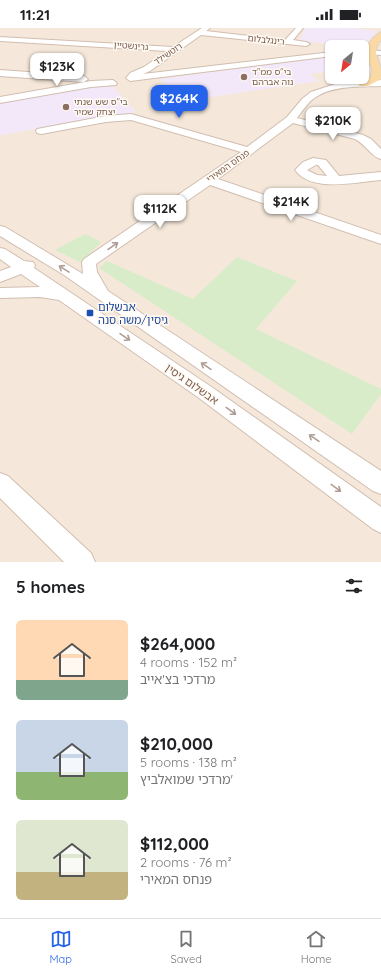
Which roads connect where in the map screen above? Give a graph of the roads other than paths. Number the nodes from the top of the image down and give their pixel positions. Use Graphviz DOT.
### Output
graph roads {
  1 [pos="300,28"];
  2 [pos="204,30"];
  3 [pos="381,35"];
  4 [pos="0,39"];
  5 [pos="287,42"];
  6 [pos="306,44"];
  7 [pos="174,49"];
  8 [pos="381,53"];
  9 [pos="325,55"];
  10 [pos="371,60"];
  11 [pos="141,72"];
  12 [pos="0,73"];
  13 [pos="150,76"];
  14 [pos="130,79"];
  15 [pos="113,81"];
  16 [pos="369,82"];
  17 [pos="381,83"];
  18 [pos="364,84"];
  19 [pos="369,84"];
  20 [pos="381,86"];
  21 [pos="0,100"];
  22 [pos="291,119"];
  23 [pos="41,131"];
  24 [pos="249,151"];
  25 [pos="381,156"];
  26 [pos="381,176"];
  27 [pos="208,180"];
  28 [pos="336,180"];
  29 [pos="0,230"];
  30 [pos="380,238"];
  31 [pos="0,252"];
  32 [pos="47,259"];
  33 [pos="27,271"];
  34 [pos="0,277"];
  35 [pos="0,293"];
  36 [pos="64,296"];
  37 [pos="104,297"];
  38 [pos="0,483"];
  39 [pos="381,484"];
  40 [pos="381,521"];
  41 [pos="82,562"];
  1 -- 5 [label="street"];
  2 -- 5 [label="street, רינגלבלום"];
  2 -- 7 [label="street, רוטשילד"];
  3 -- 10 [label="main road"];
  4 -- 7 [label="street, גרינשטיין"];
  5 -- 6 [label="street, רינגלבלום"];
  7 -- 11 [label="street, רוטשילד"];
  8 -- 10 [label="street"];
  9 -- 13 [label="street"];
  10 -- 16 [label="main road"];
  11 -- 13 [label="street"];
  11 -- 14 [label="street, רוטשילד"];
  12 -- 15 [label="street"];
  13 -- 14 [label="street"];
  14 -- 15 [label="street"];
  15 -- 21 [label="street"];
  17 -- 19 [label="street, פנחס המאירי"];
  18 -- 20 [label="main road"];
  18 -- 22 [label="street, פנחס המאירי"];
  22 -- 24 [label="street, פנחס המאירי"];
  22 -- 25 [label="street"];
  23 -- 24 [label="street"];
  24 -- 27 [label="street, פנחס המאירי"];
  26 -- 28 [label="street"];
  27 -- 30 [label="street"];
  37 -- 27 [label="street, פנחס המאירי, one-way"];
  29 -- 32 [label="street, אבשלום גיסין"];
  31 -- 33 [label="street, אבשלום גיסין"];
  32 -- 33 [label="street"];
  37 -- 32 [label="street, אבשלום גיסין, one-way"];
  33 -- 34 [label="street"];
  33 -- 35 [label="street"];
  33 -- 36 [label="street, אבשלום גיסין"];
  35 -- 36 [label="street"];
  36 -- 40 [label="street, אבשלום גיסין, one-way"];
  39 -- 37 [label="street, אבשלום גיסין, one-way"];
  38 -- 41 [label="street"];
}
